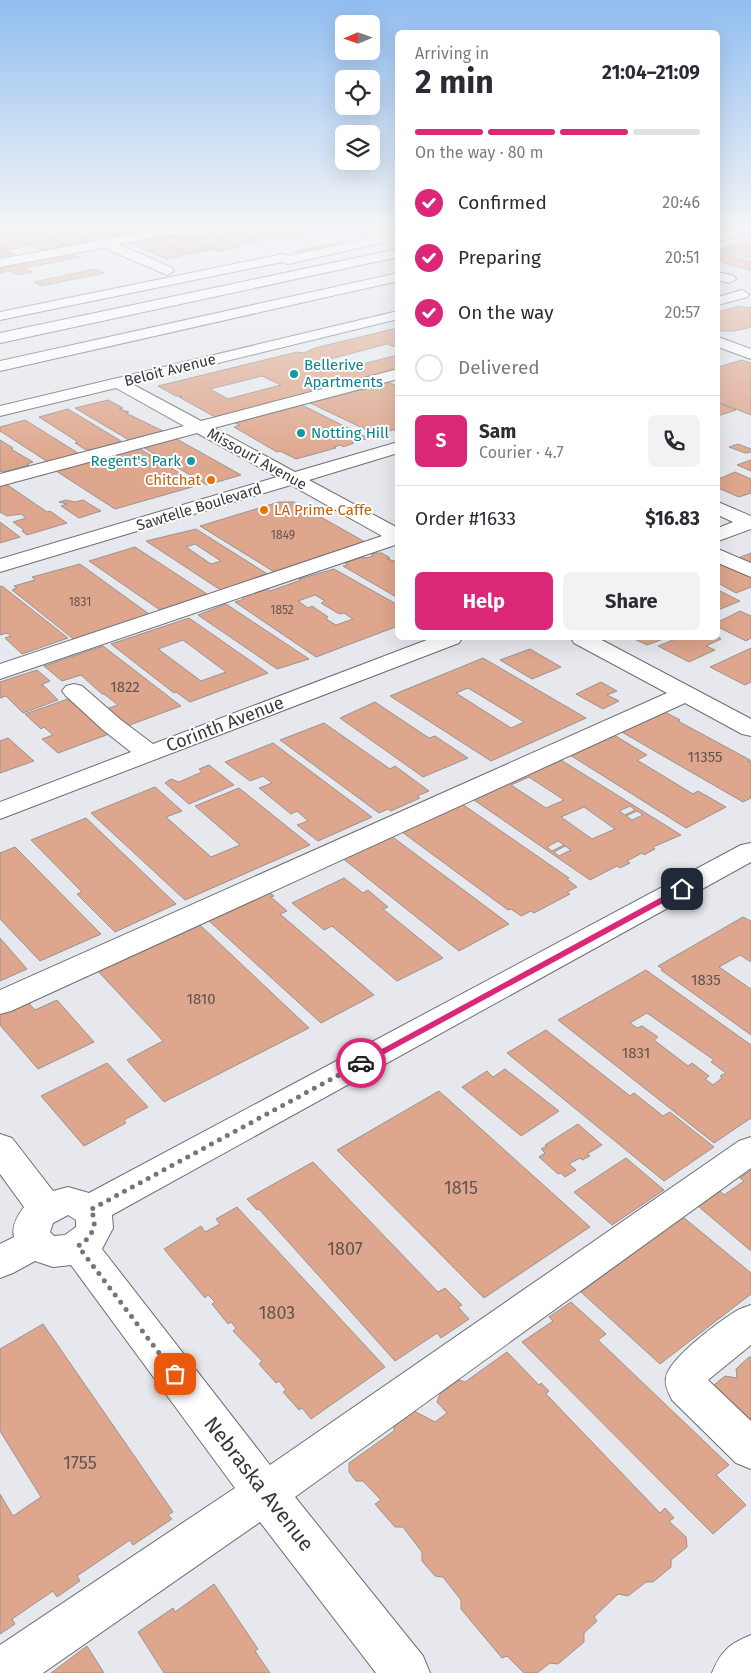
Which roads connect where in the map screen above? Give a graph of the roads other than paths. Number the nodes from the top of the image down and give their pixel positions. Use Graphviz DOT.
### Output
graph roads {
  1 [pos="44,307"];
  2 [pos="147,307"];
  3 [pos="194,307"];
  4 [pos="232,307"];
  5 [pos="264,307"];
  6 [pos="0,316"];
  7 [pos="395,316"];
  8 [pos="0,338"];
  9 [pos="751,342"];
  10 [pos="720,343"];
  11 [pos="733,348"];
  12 [pos="0,350"];
  13 [pos="720,351"];
  14 [pos="751,354"];
  15 [pos="0,359"];
  16 [pos="0,366"];
  17 [pos="395,375"];
  18 [pos="117,382"];
  19 [pos="0,411"];
  20 [pos="199,427"];
  21 [pos="395,449"];
  22 [pos="293,478"];
  23 [pos="0,480"];
  24 [pos="720,509"];
  25 [pos="750,522"];
  26 [pos="395,534"];
  27 [pos="720,534"];
  28 [pos="395,537"];
  29 [pos="720,556"];
  30 [pos="0,566"];
  31 [pos="751,571"];
  32 [pos="446,640"];
  33 [pos="586,640"];
  34 [pos="0,672"];
  35 [pos="74,691"];
  36 [pos="686,694"];
  37 [pos="751,729"];
  38 [pos="149,753"];
  39 [pos="0,811"];
  40 [pos="751,851"];
  41 [pos="0,1003"];
  42 [pos="0,1147"];
  43 [pos="751,1150"];
  44 [pos="40,1226"];
  45 [pos="84,1228"];
  46 [pos="0,1262"];
  47 [pos="751,1322"];
  48 [pos="751,1449"];
  49 [pos="265,1493"];
  50 [pos="751,1659"];
  51 [pos="1,1673"];
  52 [pos="406,1673"];
  53 [pos="736,1673"];
  1 -- 6 [label="main road"];
  2 -- 8 [label="main road"];
  3 -- 12 [label="main road"];
  4 -- 15 [label="main road"];
  5 -- 16 [label="main road"];
  7 -- 18 [label="main road, Beloit Avenue"];
  9 -- 11 [label="main road"];
  10 -- 11 [label="main road"];
  11 -- 13 [label="main road"];
  11 -- 14 [label="main road"];
  17 -- 20 [label="main road"];
  18 -- 19 [label="main road, Beloit Avenue"];
  18 -- 20 [label="main road, Missouri Avenue"];
  20 -- 22 [label="main road, Missouri Avenue"];
  20 -- 23 [label="main road"];
  21 -- 22 [label="main road, Sawtelle Boulevard"];
  22 -- 26 [label="main road, Missouri Avenue"];
  22 -- 30 [label="main road, Sawtelle Boulevard"];
  24 -- 25 [label="main road"];
  25 -- 27 [label="main road"];
  28 -- 34 [label="main road"];
  29 -- 31 [label="main road"];
  32 -- 38 [label="main road, Corinth Avenue"];
  33 -- 36 [label="main road"];
  35 -- 38 [label="main road"];
  36 -- 37 [label="main road"];
  36 -- 41 [label="main road"];
  38 -- 39 [label="main road, Corinth Avenue"];
  40 -- 45 [label="main road"];
  42 -- 44 [label="main road"];
  43 -- 49 [label="main road"];
  44 -- 45 [label="main road"];
  44 -- 46 [label="main road"];
  45 -- 49 [label="main road, Nebraska Avenue"];
  47 -- 48 [label="main road"];
  49 -- 51 [label="main road"];
  49 -- 52 [label="main road, Nebraska Avenue"];
  50 -- 53 [label="main road"];
}
